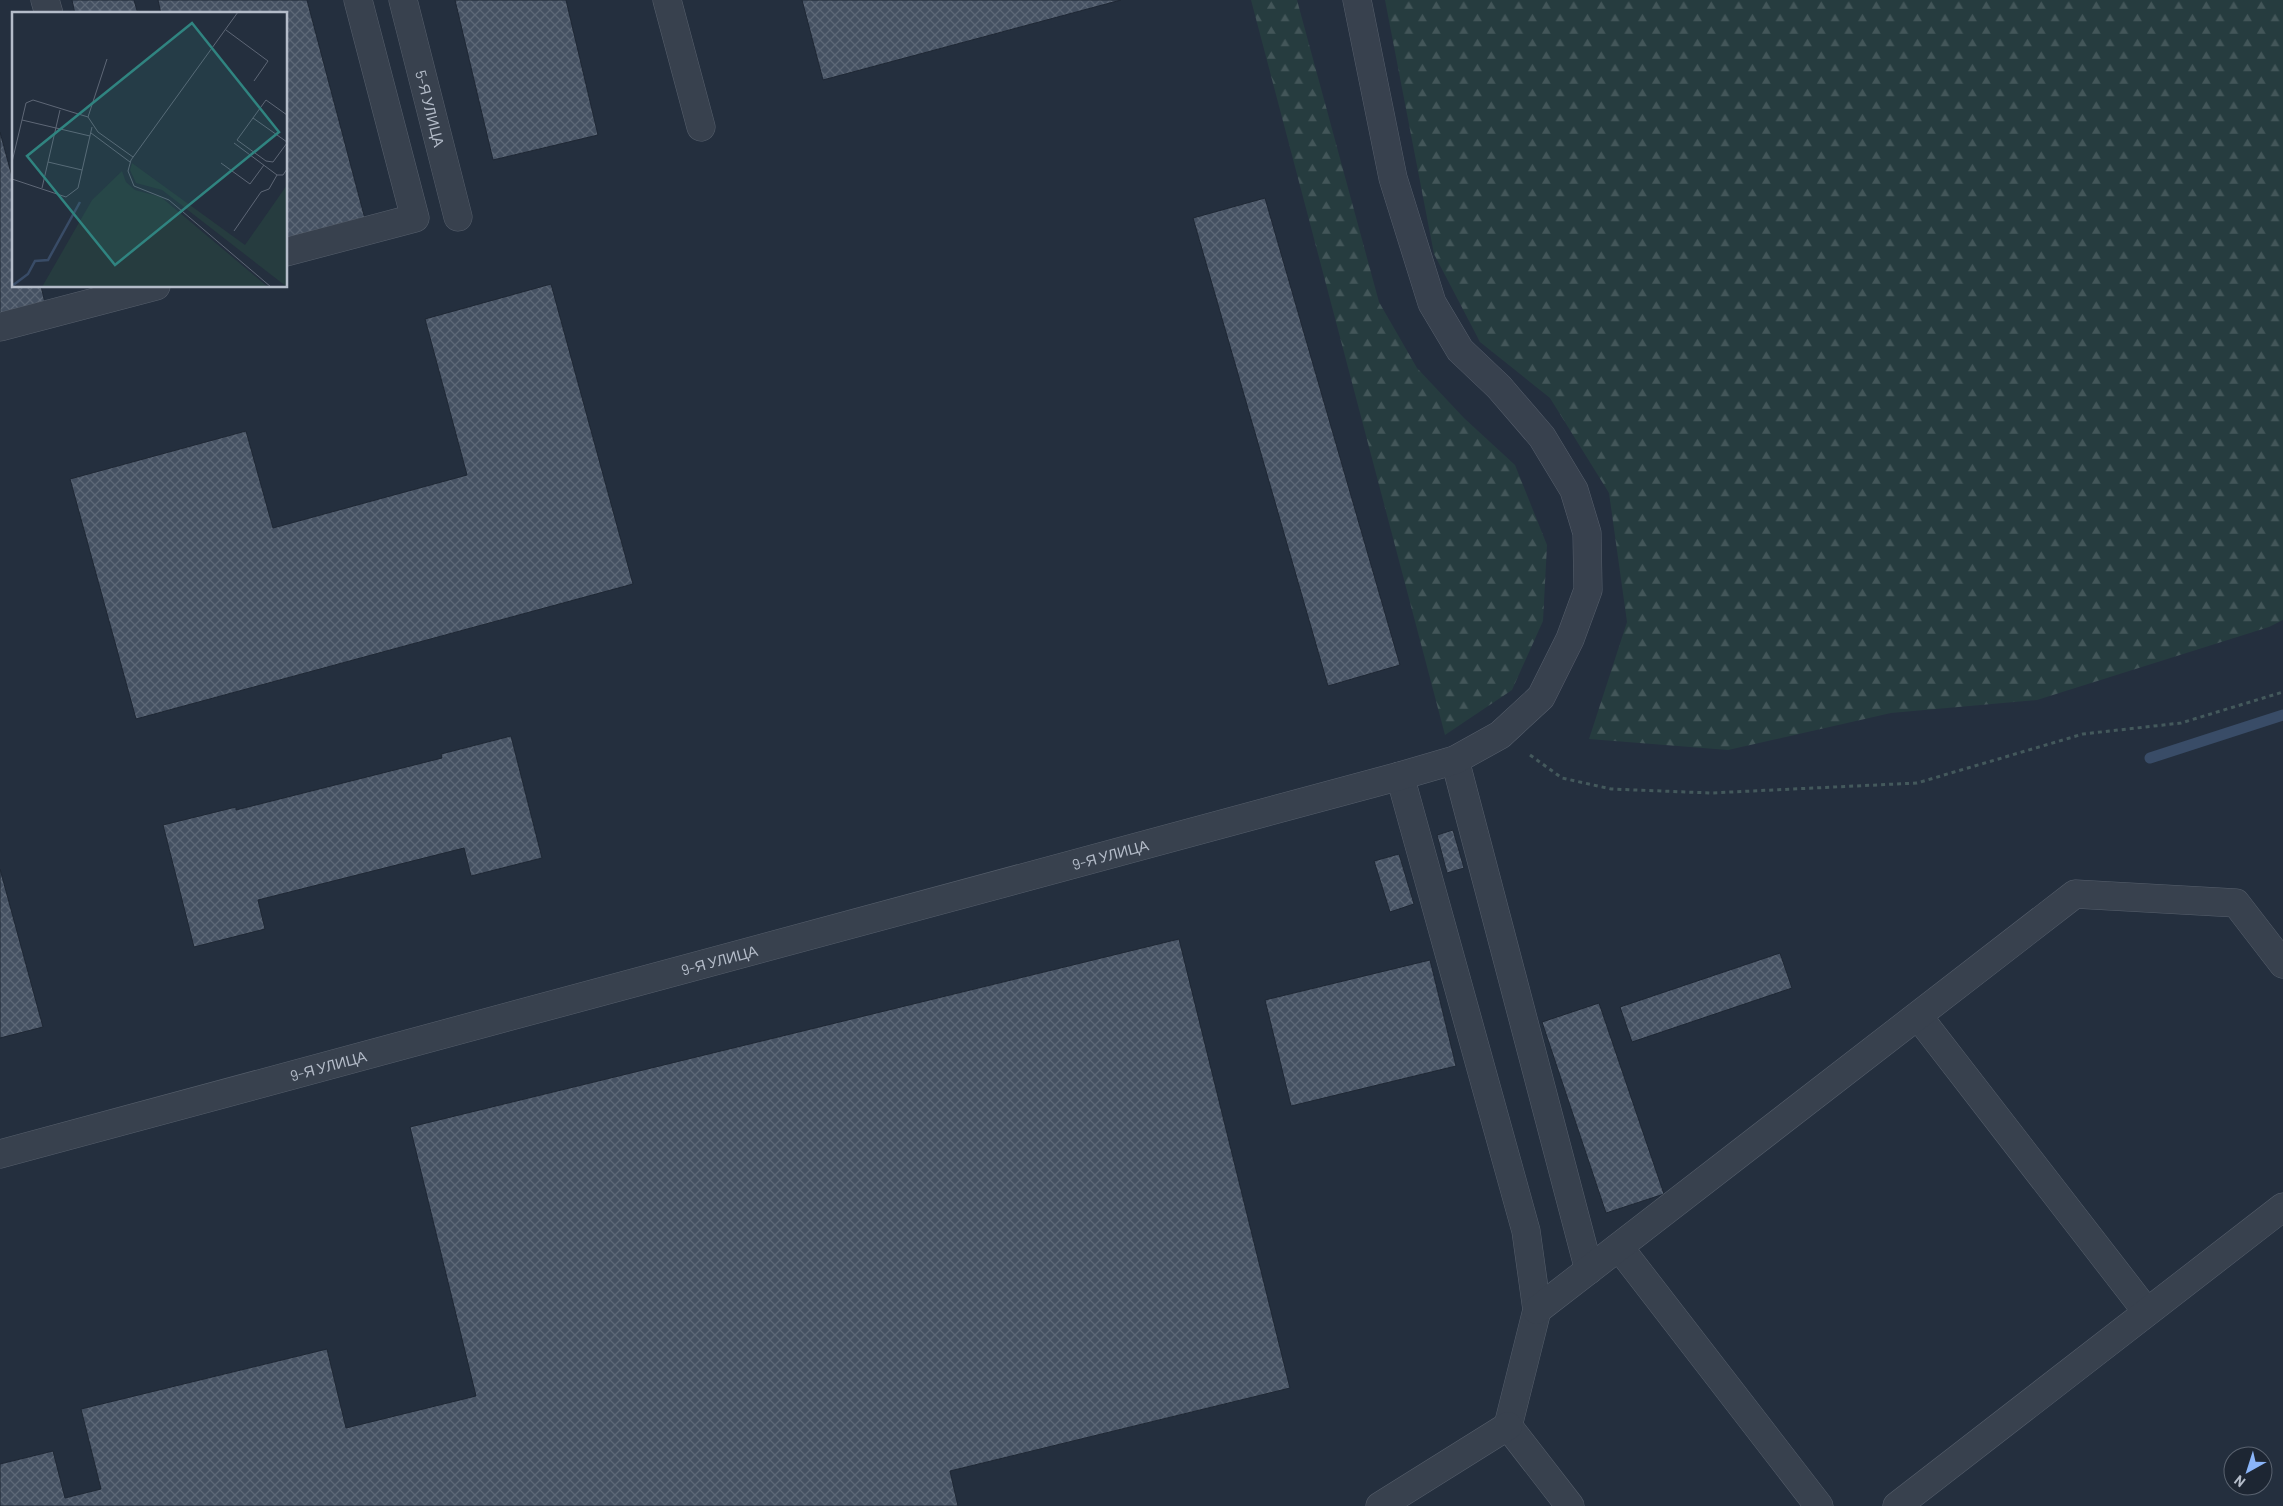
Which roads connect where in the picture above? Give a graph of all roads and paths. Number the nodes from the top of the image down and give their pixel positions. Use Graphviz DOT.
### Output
graph roads {
  1 [pos="358,0"];
  2 [pos="403,0"];
  3 [pos="667,0"];
  4 [pos="1357,0"];
  5 [pos="701,127"];
  6 [pos="458,218"];
  7 [pos="288,251"];
  8 [pos="142,288"];
  9 [pos="122,291"];
  10 [pos="0,327"];
  11 [pos="2283,692"];
  12 [pos="1500,734"];
  13 [pos="1447,762"];
  14 [pos="1400,776"];
  15 [pos="2283,964"];
  16 [pos="1918,1016"];
  17 [pos="0,1154"];
  18 [pos="2283,1207"];
  19 [pos="1619,1247"];
  20 [pos="1589,1270"];
  21 [pos="1537,1310"];
  22 [pos="2147,1312"];
  23 [pos="1508,1426"];
  24 [pos="1380,1506"];
  25 [pos="1570,1506"];
  26 [pos="1819,1506"];
  27 [pos="1897,1506"];
  1 -- 7 [label="street"];
  2 -- 6 [label="street, 5-Я УЛИЦА"];
  3 -- 5 [label="street"];
  4 -- 12 [label="street, 9-Я УЛИЦА"];
  8 -- 9 [label="street"];
  9 -- 10 [label="street"];
  11 -- 12 [label="path"];
  12 -- 13 [label="street, 9-Я УЛИЦА"];
  13 -- 14 [label="street, 9-Я УЛИЦА"];
  13 -- 20 [label="street"];
  14 -- 17 [label="street, 9-Я УЛИЦА"];
  14 -- 21 [label="street"];
  15 -- 16 [label="street"];
  16 -- 19 [label="street"];
  16 -- 22 [label="street"];
  18 -- 22 [label="street"];
  19 -- 20 [label="street"];
  19 -- 26 [label="street"];
  20 -- 21 [label="street"];
  21 -- 23 [label="street"];
  22 -- 27 [label="street"];
  23 -- 24 [label="street"];
  23 -- 25 [label="street"];
}
